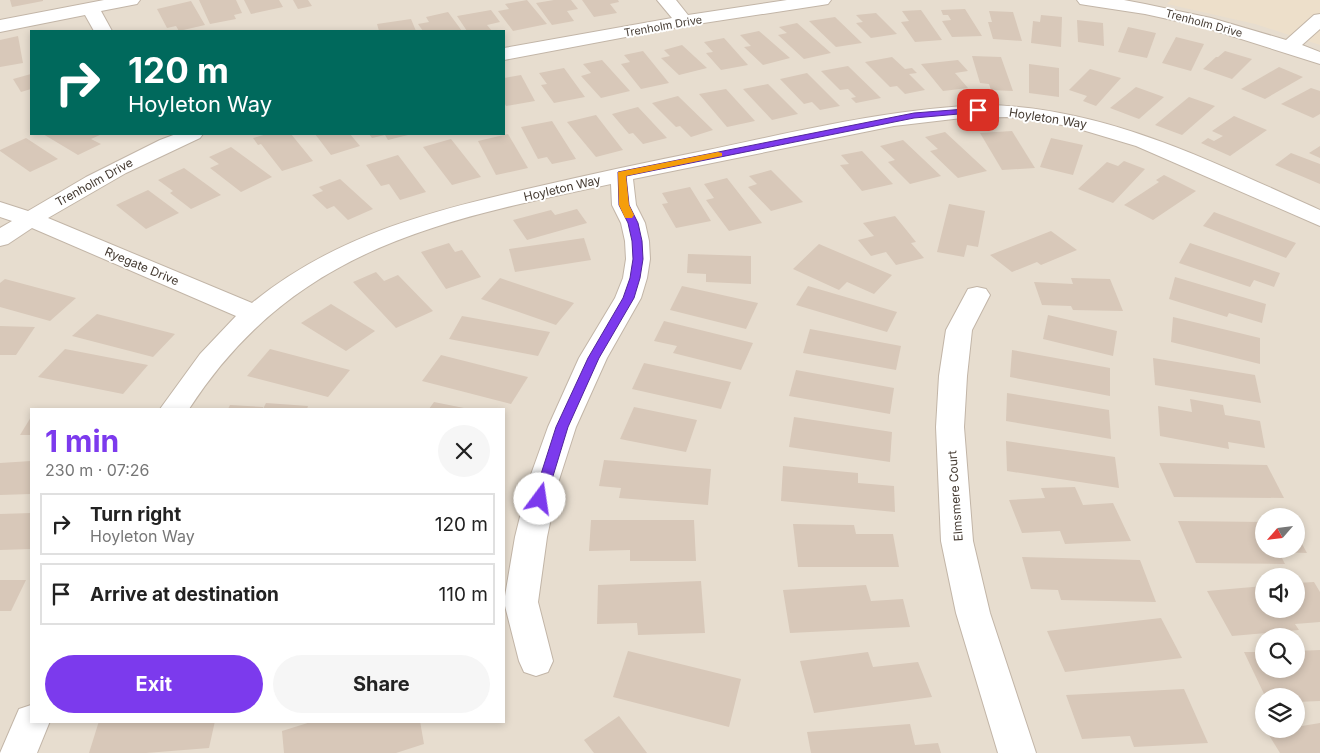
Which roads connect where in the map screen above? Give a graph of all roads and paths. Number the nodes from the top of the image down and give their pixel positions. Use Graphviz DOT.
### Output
graph roads {
  1 [pos="131,0"];
  2 [pos="666,0"];
  3 [pos="822,0"];
  4 [pos="1086,0"];
  5 [pos="91,8"];
  6 [pos="684,21"];
  7 [pos="1317,25"];
  8 [pos="0,26"];
  9 [pos="102,30"];
  10 [pos="1288,47"];
  11 [pos="505,54"];
  12 [pos="1320,58"];
  13 [pos="191,135"];
  14 [pos="621,174"];
  15 [pos="0,209"];
  16 [pos="1320,218"];
  17 [pos="30,219"];
  18 [pos="0,239"];
  19 [pos="977,295"];
  20 [pos="254,314"];
  21 [pos="175,408"];
  22 [pos="536,661"];
  23 [pos="31,723"];
  24 [pos="18,753"];
  25 [pos="1017,753"];
  1 -- 5 [label="street"];
  2 -- 6 [label="street"];
  3 -- 6 [label="street, Trenholm Drive"];
  4 -- 10 [label="street, Trenholm Drive"];
  5 -- 8 [label="street"];
  5 -- 9 [label="street"];
  6 -- 11 [label="street, Trenholm Drive"];
  7 -- 10 [label="street"];
  10 -- 12 [label="street, Trenholm Drive"];
  13 -- 17 [label="street, Trenholm Drive"];
  14 -- 16 [label="street, Hoyleton Way"];
  14 -- 20 [label="street, Hoyleton Way"];
  14 -- 22 [label="street"];
  15 -- 17 [label="street, Ryegate Drive"];
  17 -- 18 [label="street, Trenholm Drive"];
  17 -- 20 [label="street, Ryegate Drive"];
  19 -- 25 [label="street, Elmsmere Court"];
  20 -- 21 [label="street, Hoyleton Way"];
  23 -- 24 [label="street"];
}
